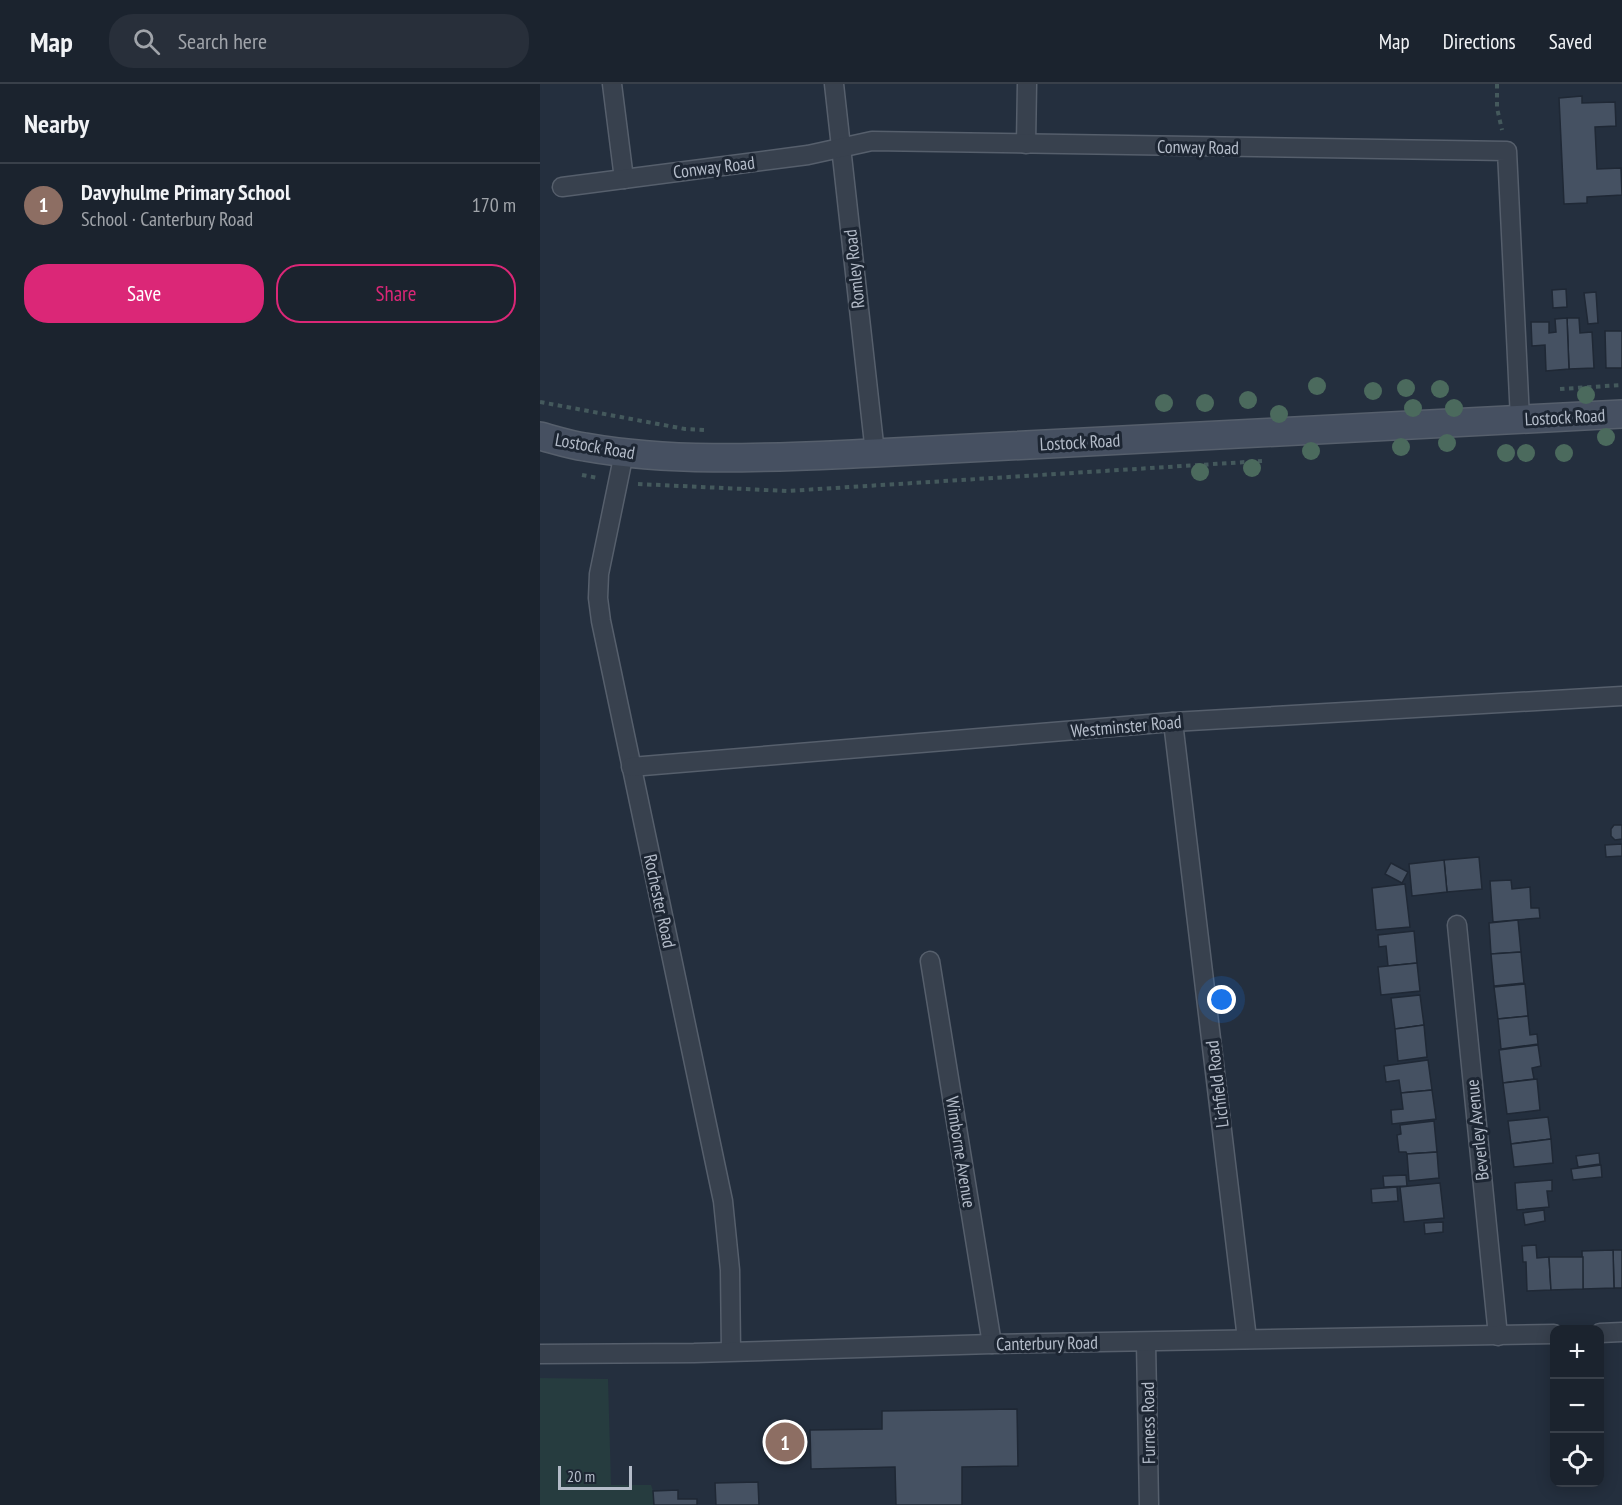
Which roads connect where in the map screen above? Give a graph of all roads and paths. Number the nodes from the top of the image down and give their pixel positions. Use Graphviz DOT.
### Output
graph roads {
  1 [pos="612,84"];
  2 [pos="834,84"];
  3 [pos="1027,84"];
  4 [pos="1497,84"];
  5 [pos="1026,144"];
  6 [pos="840,147"];
  7 [pos="1507,151"];
  8 [pos="624,179"];
  9 [pos="562,187"];
  10 [pos="1622,385"];
  11 [pos="1518,392"];
  12 [pos="540,402"];
  13 [pos="1622,414"];
  14 [pos="1520,419"];
  15 [pos="709,430"];
  16 [pos="540,435"];
  17 [pos="624,453"];
  18 [pos="874,453"];
  19 [pos="1622,696"];
  20 [pos="1173,722"];
  21 [pos="632,767"];
  22 [pos="1457,925"];
  23 [pos="930,960"];
  24 [pos="1622,1332"];
  25 [pos="1604,1333"];
  26 [pos="1550,1334"];
  27 [pos="1498,1336"];
  28 [pos="1247,1339"];
  29 [pos="1146,1342"];
  30 [pos="992,1344"];
  31 [pos="731,1351"];
  32 [pos="540,1354"];
  33 [pos="1149,1505"];
  1 -- 8 [label="street"];
  2 -- 6 [label="street, Romley Road"];
  3 -- 5 [label="street"];
  4 -- 7 [label="path"];
  5 -- 6 [label="street, Conway Road"];
  5 -- 7 [label="street, Conway Road"];
  6 -- 8 [label="street, Conway Road"];
  6 -- 18 [label="street, Romley Road"];
  7 -- 11 [label="street"];
  8 -- 9 [label="street, Conway Road"];
  10 -- 11 [label="path"];
  11 -- 14 [label="street"];
  12 -- 15 [label="path"];
  13 -- 14 [label="main road, Lostock Road"];
  14 -- 18 [label="main road, Lostock Road"];
  16 -- 17 [label="main road, Lostock Road"];
  17 -- 18 [label="main road, Lostock Road"];
  17 -- 21 [label="street, Rochester Road"];
  19 -- 20 [label="street, Westminster Road"];
  20 -- 21 [label="street, Westminster Road"];
  20 -- 28 [label="street, Lichfield Road"];
  21 -- 31 [label="street, Rochester Road"];
  22 -- 27 [label="street, Beverley Avenue"];
  23 -- 30 [label="street, Wimborne Avenue"];
  24 -- 25 [label="street"];
  26 -- 27 [label="street, Canterbury Road"];
  27 -- 28 [label="street, Canterbury Road"];
  28 -- 29 [label="street, Canterbury Road"];
  29 -- 30 [label="street, Canterbury Road"];
  29 -- 33 [label="street, Furness Road"];
  30 -- 31 [label="street, Canterbury Road"];
  31 -- 32 [label="street, Canterbury Road"];
}
